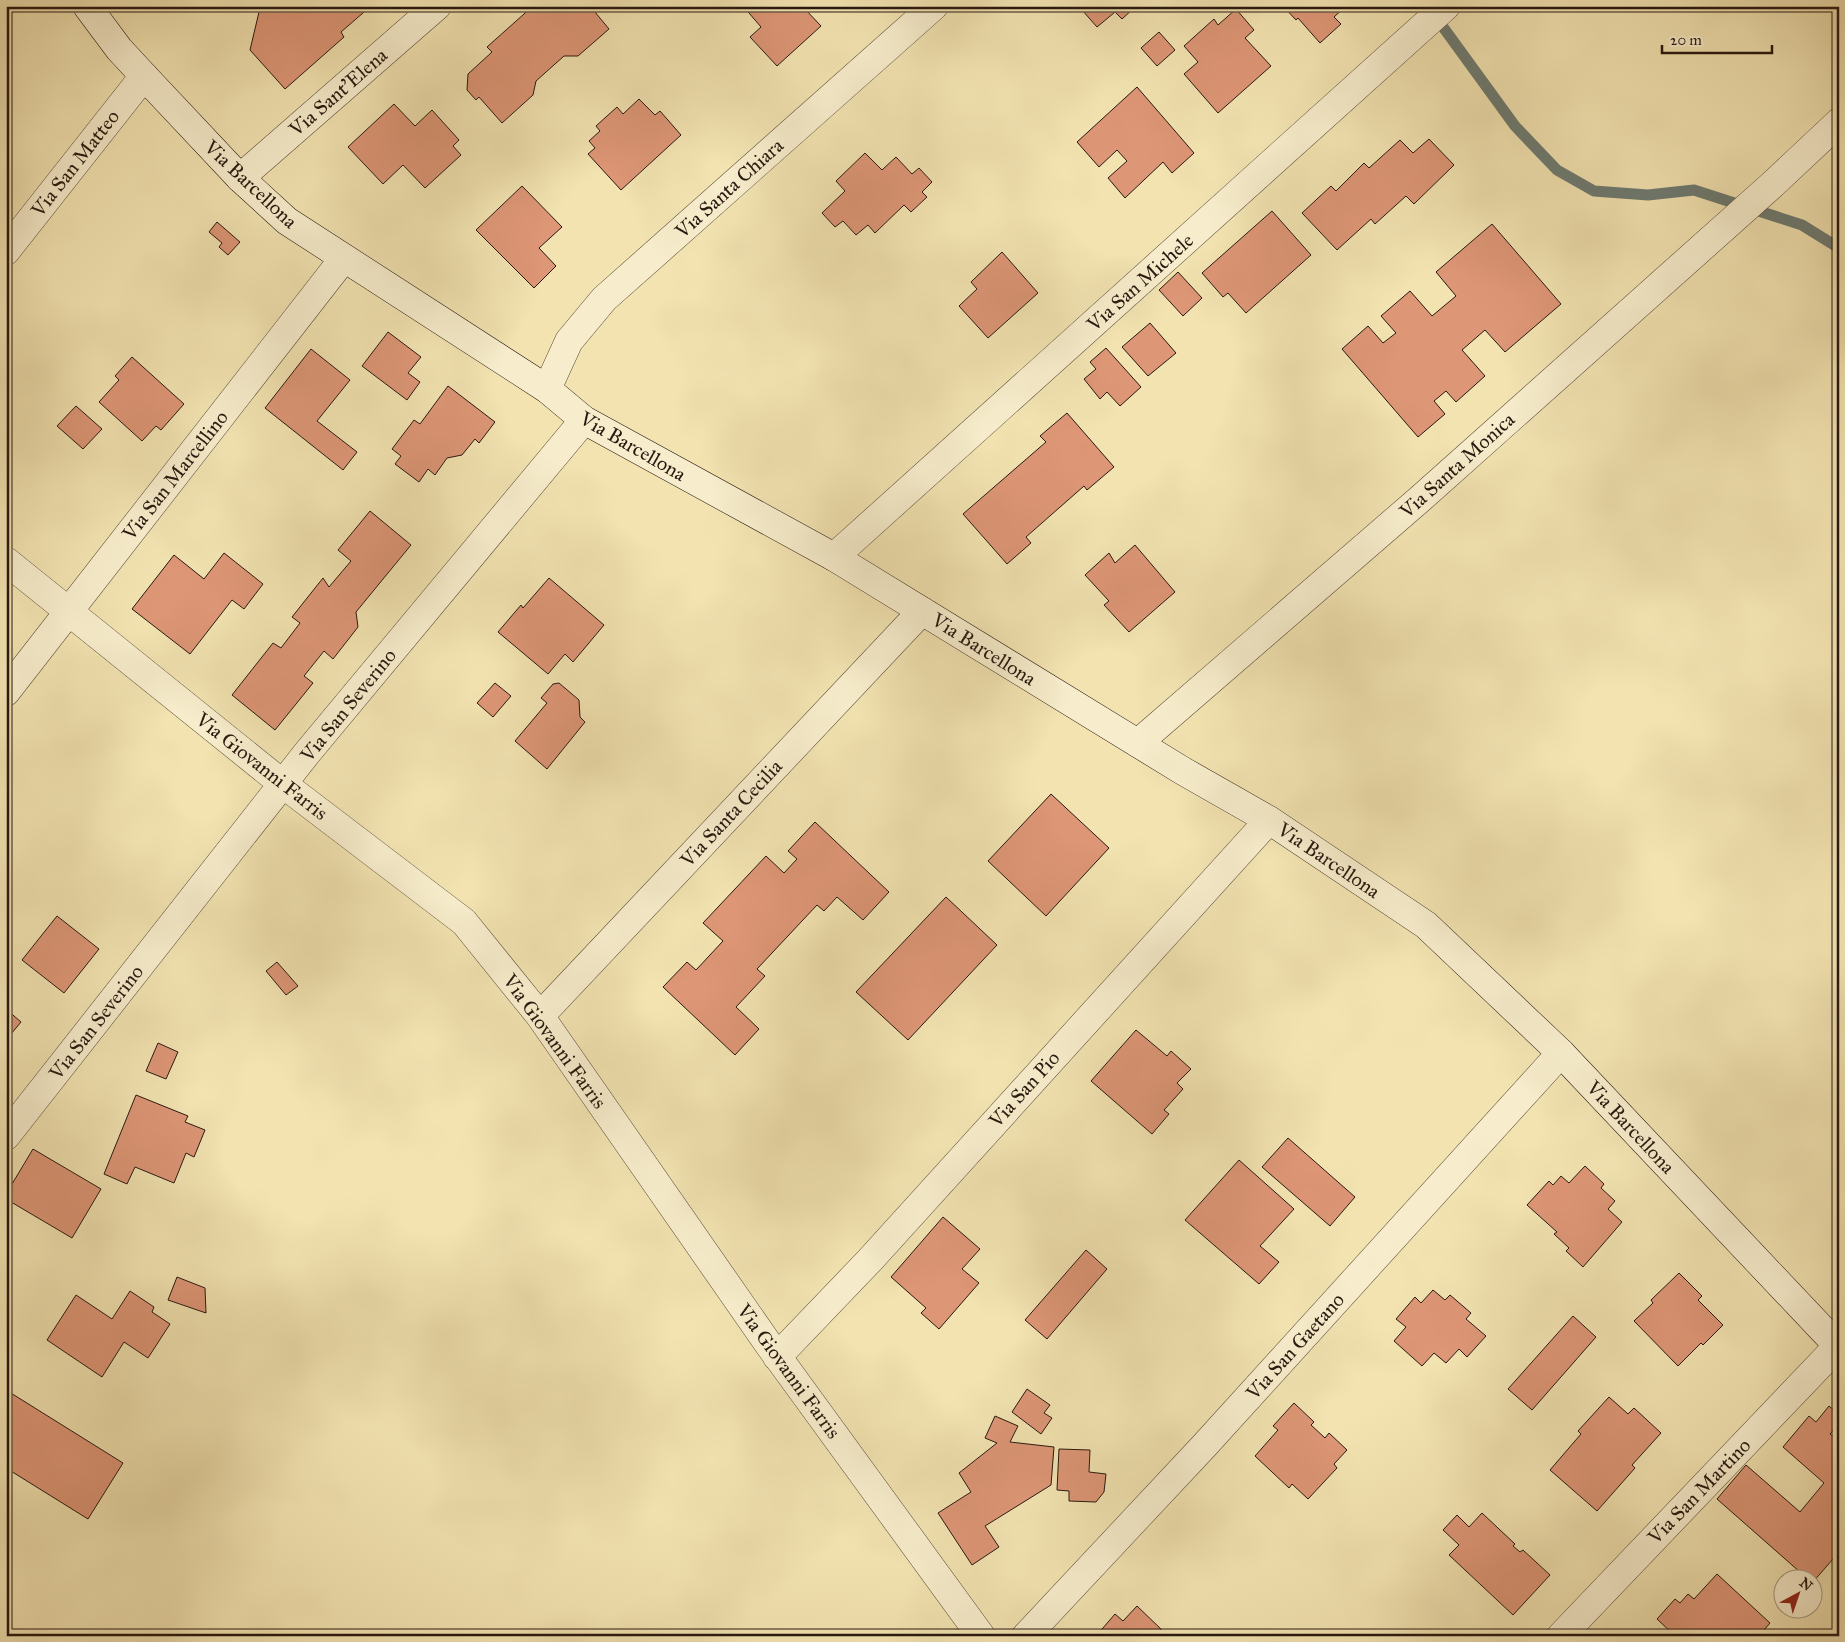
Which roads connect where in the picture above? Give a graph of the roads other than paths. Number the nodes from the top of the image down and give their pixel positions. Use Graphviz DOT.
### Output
graph roads {
  1 [pos="87,6"];
  2 [pos="437,6"];
  3 [pos="934,6"];
  4 [pos="1446,6"];
  5 [pos="144,76"];
  6 [pos="1839,122"];
  7 [pos="240,178"];
  8 [pos="6,251"];
  9 [pos="344,258"];
  10 [pos="547,389"];
  11 [pos="584,420"];
  12 [pos="834,557"];
  13 [pos="6,561"];
  14 [pos="69,611"];
  15 [pos="922,611"];
  16 [pos="6,692"];
  17 [pos="1138,744"];
  18 [pos="283,784"];
  19 [pos="1269,820"];
  20 [pos="540,1016"];
  21 [pos="1561,1053"];
  22 [pos="6,1136"];
  23 [pos="1838,1346"];
  24 [pos="778,1357"];
  25 [pos="982,1636"];
  26 [pos="1026,1636"];
  27 [pos="1561,1636"];
  1 -- 5 [label="street, Via Barcellona"];
  2 -- 7 [label="street, Via Sant'Elena"];
  3 -- 10 [label="street, Via Santa Chiara"];
  4 -- 12 [label="street, Via San Michele"];
  5 -- 7 [label="street, Via Barcellona"];
  5 -- 8 [label="street, Via San Matteo"];
  6 -- 17 [label="street, Via Santa Monica"];
  7 -- 9 [label="street, Via Barcellona"];
  9 -- 10 [label="street, Via Barcellona"];
  9 -- 14 [label="street, Via San Marcellino"];
  10 -- 11 [label="street, Via Barcellona"];
  11 -- 12 [label="street, Via Barcellona"];
  11 -- 18 [label="street, Via San Severino"];
  12 -- 15 [label="street, Via Barcellona"];
  13 -- 14 [label="street, Via Giovanni Farris"];
  14 -- 16 [label="street, Via San Marcellino"];
  14 -- 18 [label="street, Via Giovanni Farris"];
  15 -- 17 [label="street, Via Barcellona"];
  15 -- 20 [label="street, Via Santa Cecilia"];
  17 -- 19 [label="street, Via Barcellona"];
  18 -- 20 [label="street, Via Giovanni Farris"];
  18 -- 22 [label="street, Via San Severino"];
  19 -- 21 [label="street, Via Barcellona"];
  19 -- 24 [label="street, Via San Pio"];
  20 -- 24 [label="street, Via Giovanni Farris"];
  21 -- 23 [label="street, Via Barcellona"];
  21 -- 26 [label="street, Via San Gaetano"];
  23 -- 27 [label="street, Via San Martino"];
  24 -- 25 [label="street, Via Giovanni Farris"];
}
